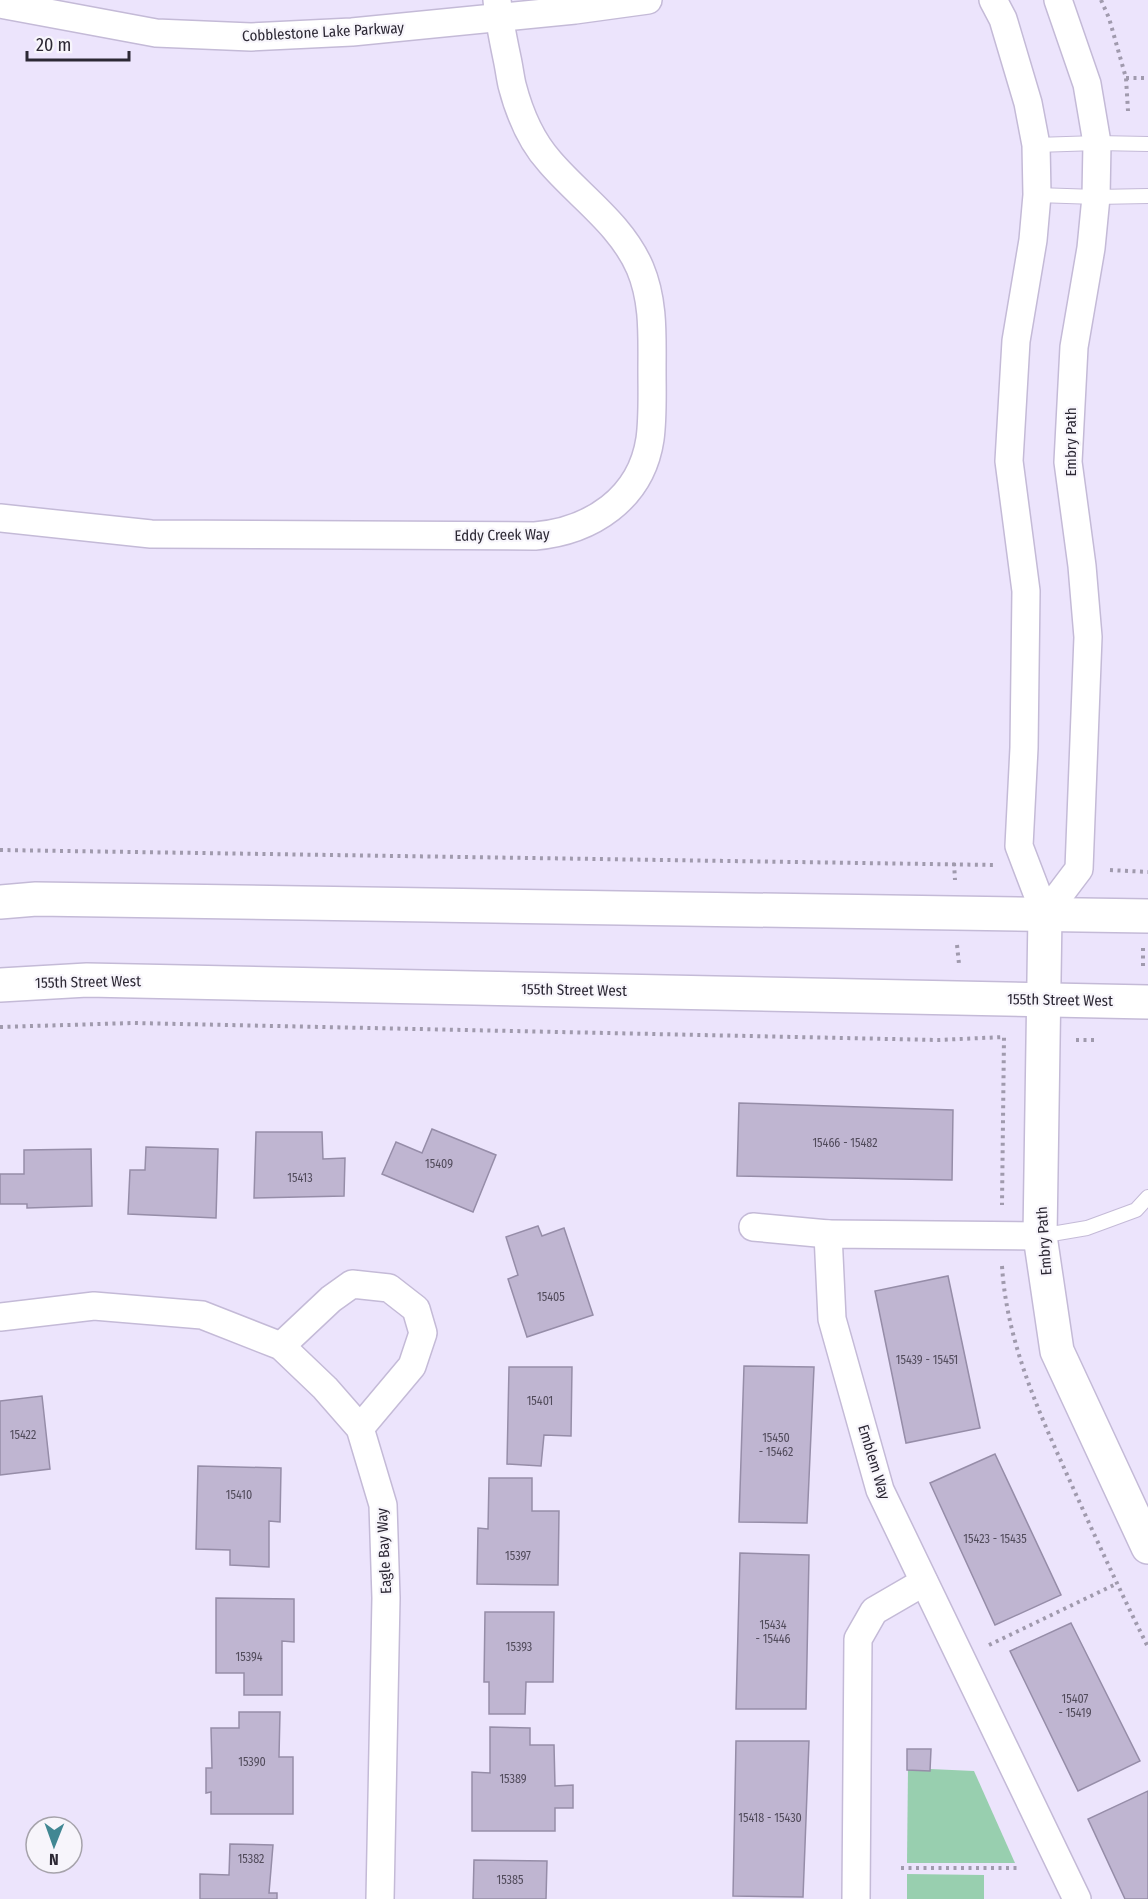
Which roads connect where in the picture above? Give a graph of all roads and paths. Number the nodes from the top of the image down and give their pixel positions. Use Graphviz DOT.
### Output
graph roads {
  1 [pos="648,0"];
  2 [pos="993,0"];
  3 [pos="1058,0"];
  4 [pos="1101,0"];
  5 [pos="0,4"];
  6 [pos="498,9"];
  7 [pos="1125,78"];
  8 [pos="1148,78"];
  9 [pos="1128,111"];
  10 [pos="1097,143"];
  11 [pos="1148,144"];
  12 [pos="1036,145"];
  13 [pos="1037,195"];
  14 [pos="1148,196"];
  15 [pos="1096,197"];
  16 [pos="0,518"];
  17 [pos="0,850"];
  18 [pos="1127,871"];
  19 [pos="1141,872"];
  20 [pos="1148,872"];
  21 [pos="0,902"];
  22 [pos="956,912"];
  23 [pos="1045,914"];
  24 [pos="1145,916"];
  25 [pos="0,986"];
  26 [pos="971,999"];
  27 [pos="1042,1000"];
  28 [pos="1139,1001"];
  29 [pos="0,1027"];
  30 [pos="979,1038"];
  31 [pos="1148,1197"];
  32 [pos="753,1227"];
  33 [pos="828,1234"];
  34 [pos="1001,1236"];
  35 [pos="1040,1236"];
  36 [pos="0,1317"];
  37 [pos="281,1346"];
  38 [pos="360,1428"];
  39 [pos="1148,1546"];
  40 [pos="924,1582"];
  41 [pos="1116,1584"];
  42 [pos="1148,1647"];
  43 [pos="959,1658"];
  44 [pos="901,1868"];
  45 [pos="1021,1868"];
  46 [pos="380,1899"];
  47 [pos="856,1899"];
  48 [pos="1077,1899"];
  1 -- 6 [label="street, Cobblestone Lake Parkway"];
  2 -- 12 [label="street, Embry Path"];
  3 -- 10 [label="street, Embry Path"];
  4 -- 7 [label="path"];
  5 -- 6 [label="street, Cobblestone Lake Parkway"];
  6 -- 16 [label="street, Eddy Creek Way"];
  7 -- 8 [label="path"];
  7 -- 9 [label="path"];
  10 -- 11 [label="lane"];
  10 -- 12 [label="lane"];
  10 -- 15 [label="street, Embry Path"];
  12 -- 13 [label="street, Embry Path"];
  13 -- 15 [label="lane"];
  13 -- 23 [label="street, Embry Path"];
  14 -- 15 [label="lane"];
  15 -- 23 [label="street, Embry Path"];
  17 -- 22 [label="path"];
  18 -- 19 [label="path"];
  19 -- 20 [label="path"];
  19 -- 24 [label="path"];
  21 -- 22 [label="street"];
  22 -- 23 [label="street"];
  22 -- 26 [label="path"];
  23 -- 24 [label="street"];
  23 -- 27 [label="street, Embry Path"];
  24 -- 28 [label="path"];
  25 -- 26 [label="street, 155th Street West"];
  26 -- 27 [label="street, 155th Street West"];
  26 -- 30 [label="path"];
  27 -- 28 [label="street, 155th Street West"];
  27 -- 35 [label="street, Embry Path"];
  29 -- 30 [label="path"];
  30 -- 34 [label="path"];
  31 -- 35 [label="lane"];
  32 -- 33 [label="street"];
  33 -- 34 [label="street"];
  33 -- 40 [label="street, Emblem Way"];
  34 -- 35 [label="street"];
  34 -- 41 [label="path"];
  35 -- 39 [label="street, Embry Path"];
  36 -- 37 [label="street, Eagle Bay Way"];
  37 -- 38 [label="street, Eagle Bay Way"];
  37 -- 38 [label="street"];
  38 -- 46 [label="street, Eagle Bay Way"];
  40 -- 43 [label="street, Emblem Way"];
  40 -- 47 [label="street"];
  41 -- 42 [label="path"];
  41 -- 43 [label="path"];
  43 -- 48 [label="street, Emblem Way"];
  44 -- 45 [label="path"];
}
